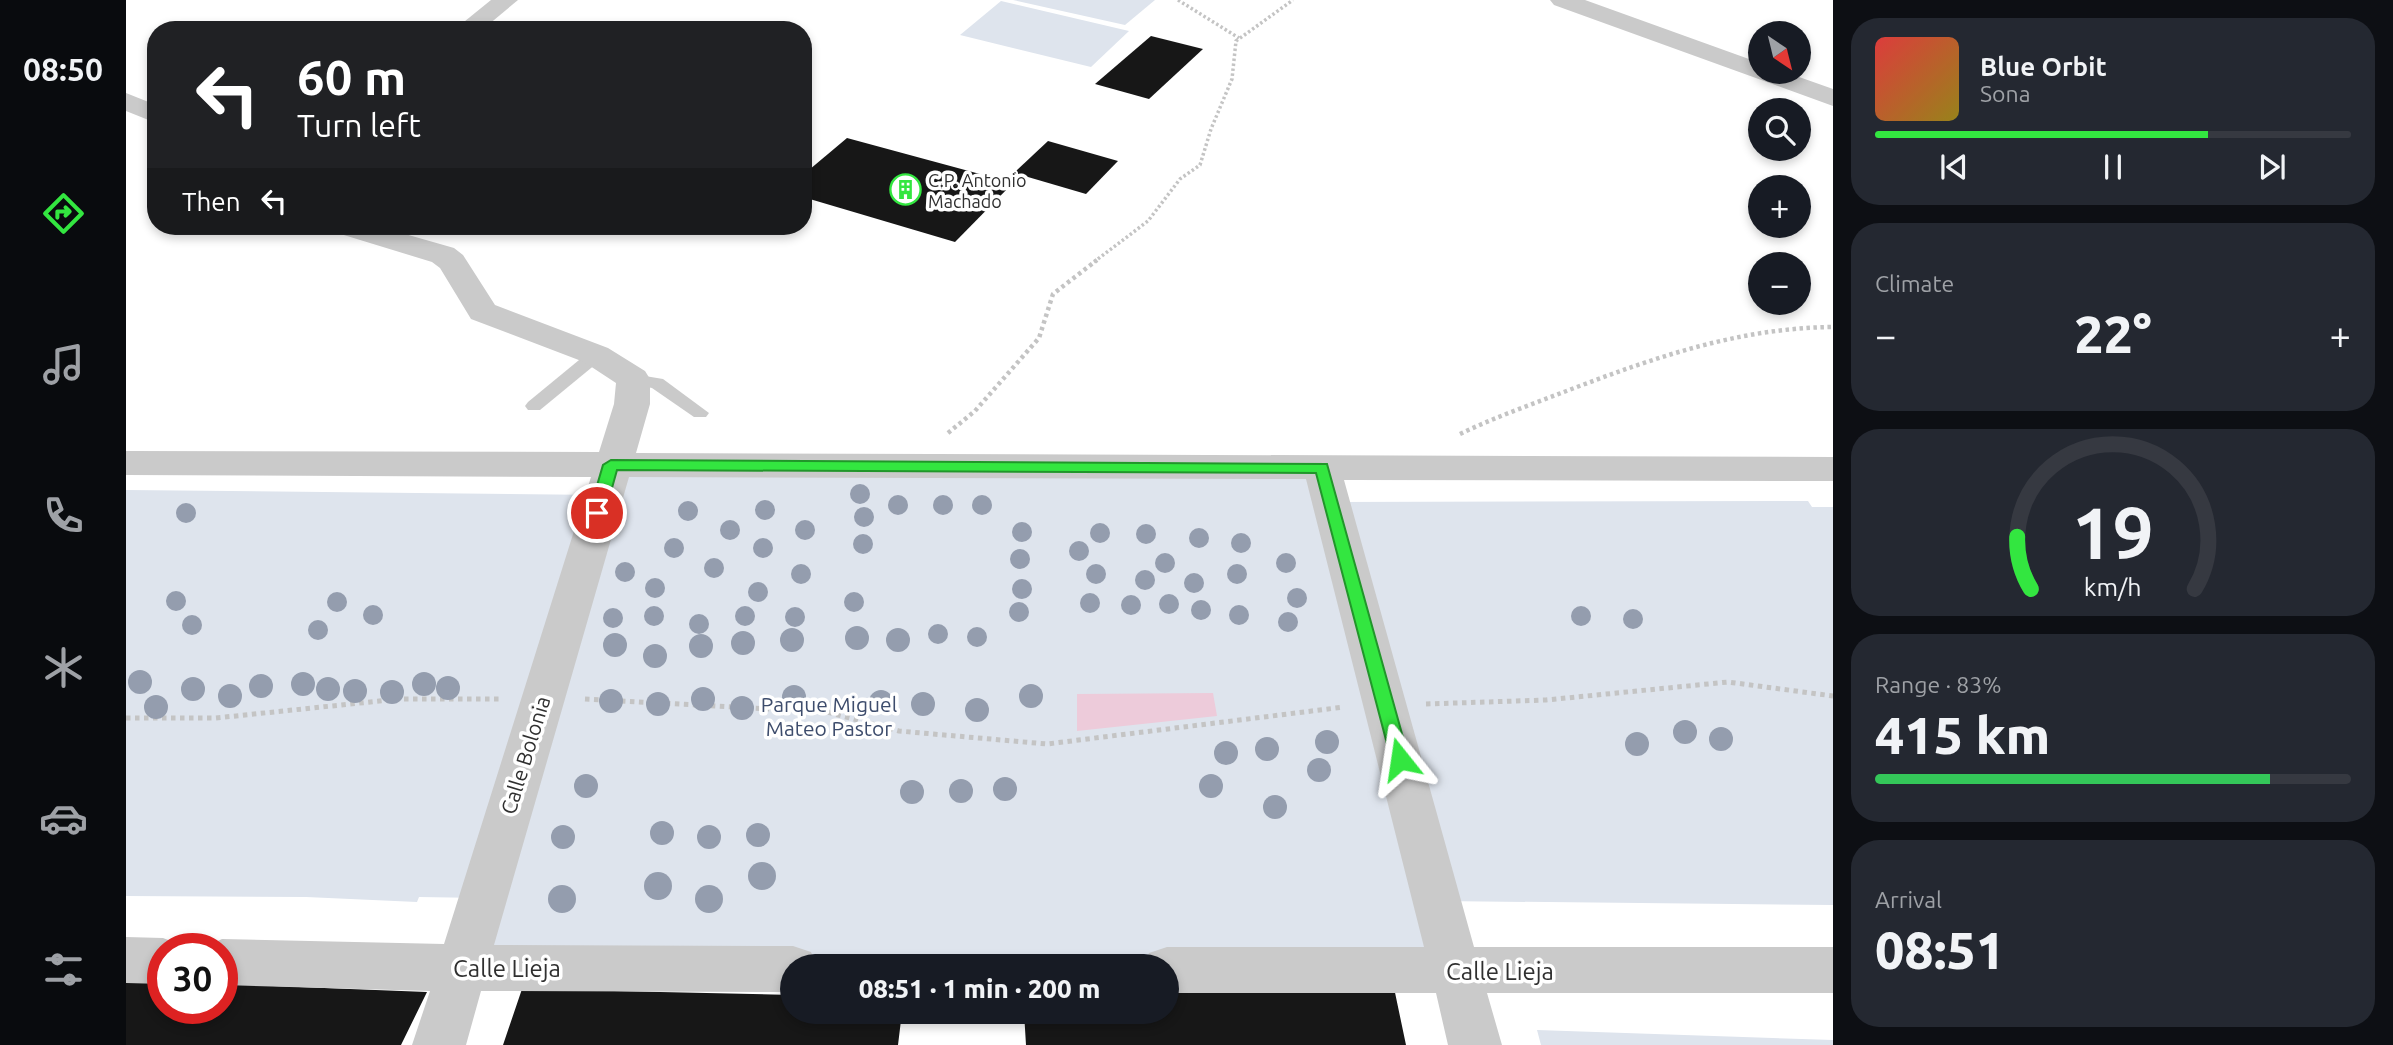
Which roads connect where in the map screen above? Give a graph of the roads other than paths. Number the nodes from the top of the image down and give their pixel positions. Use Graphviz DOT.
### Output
graph roads {
  1 [pos="506,0"];
  2 [pos="1562,0"];
  3 [pos="478,21"];
  4 [pos="1748,67"];
  5 [pos="1794,84"];
  6 [pos="1833,98"];
  7 [pos="126,102"];
  8 [pos="147,112"];
  9 [pos="375,235"];
  10 [pos="596,355"];
  11 [pos="633,379"];
  12 [pos="534,406"];
  13 [pos="700,413"];
  14 [pos="126,463"];
  15 [pos="611,465"];
  16 [pos="1322,468"];
  17 [pos="1833,469"];
  18 [pos="126,960"];
  19 [pos="147,961"];
  20 [pos="238,962"];
  21 [pos="461,968"];
  22 [pos="780,969"];
  23 [pos="1179,970"];
  24 [pos="1833,970"];
  25 [pos="1457,971"];
  26 [pos="439,1045"];
  27 [pos="1475,1045"];
  1 -- 3 [label="street"];
  2 -- 4 [label="street"];
  5 -- 6 [label="street"];
  7 -- 8 [label="street"];
  9 -- 10 [label="street"];
  10 -- 11 [label="street"];
  10 -- 12 [label="lane"];
  11 -- 13 [label="lane"];
  11 -- 15 [label="street, Calle Bolonia"];
  14 -- 15 [label="street"];
  15 -- 16 [label="street"];
  15 -- 21 [label="street, Calle Bolonia"];
  16 -- 17 [label="street"];
  16 -- 25 [label="street"];
  18 -- 19 [label="street"];
  20 -- 21 [label="street, Calle Lieja"];
  21 -- 22 [label="street, Calle Lieja"];
  21 -- 26 [label="street, Calle Bolonia"];
  23 -- 25 [label="street, Calle Lieja"];
  24 -- 25 [label="street, Calle Lieja"];
  25 -- 27 [label="street"];
}
